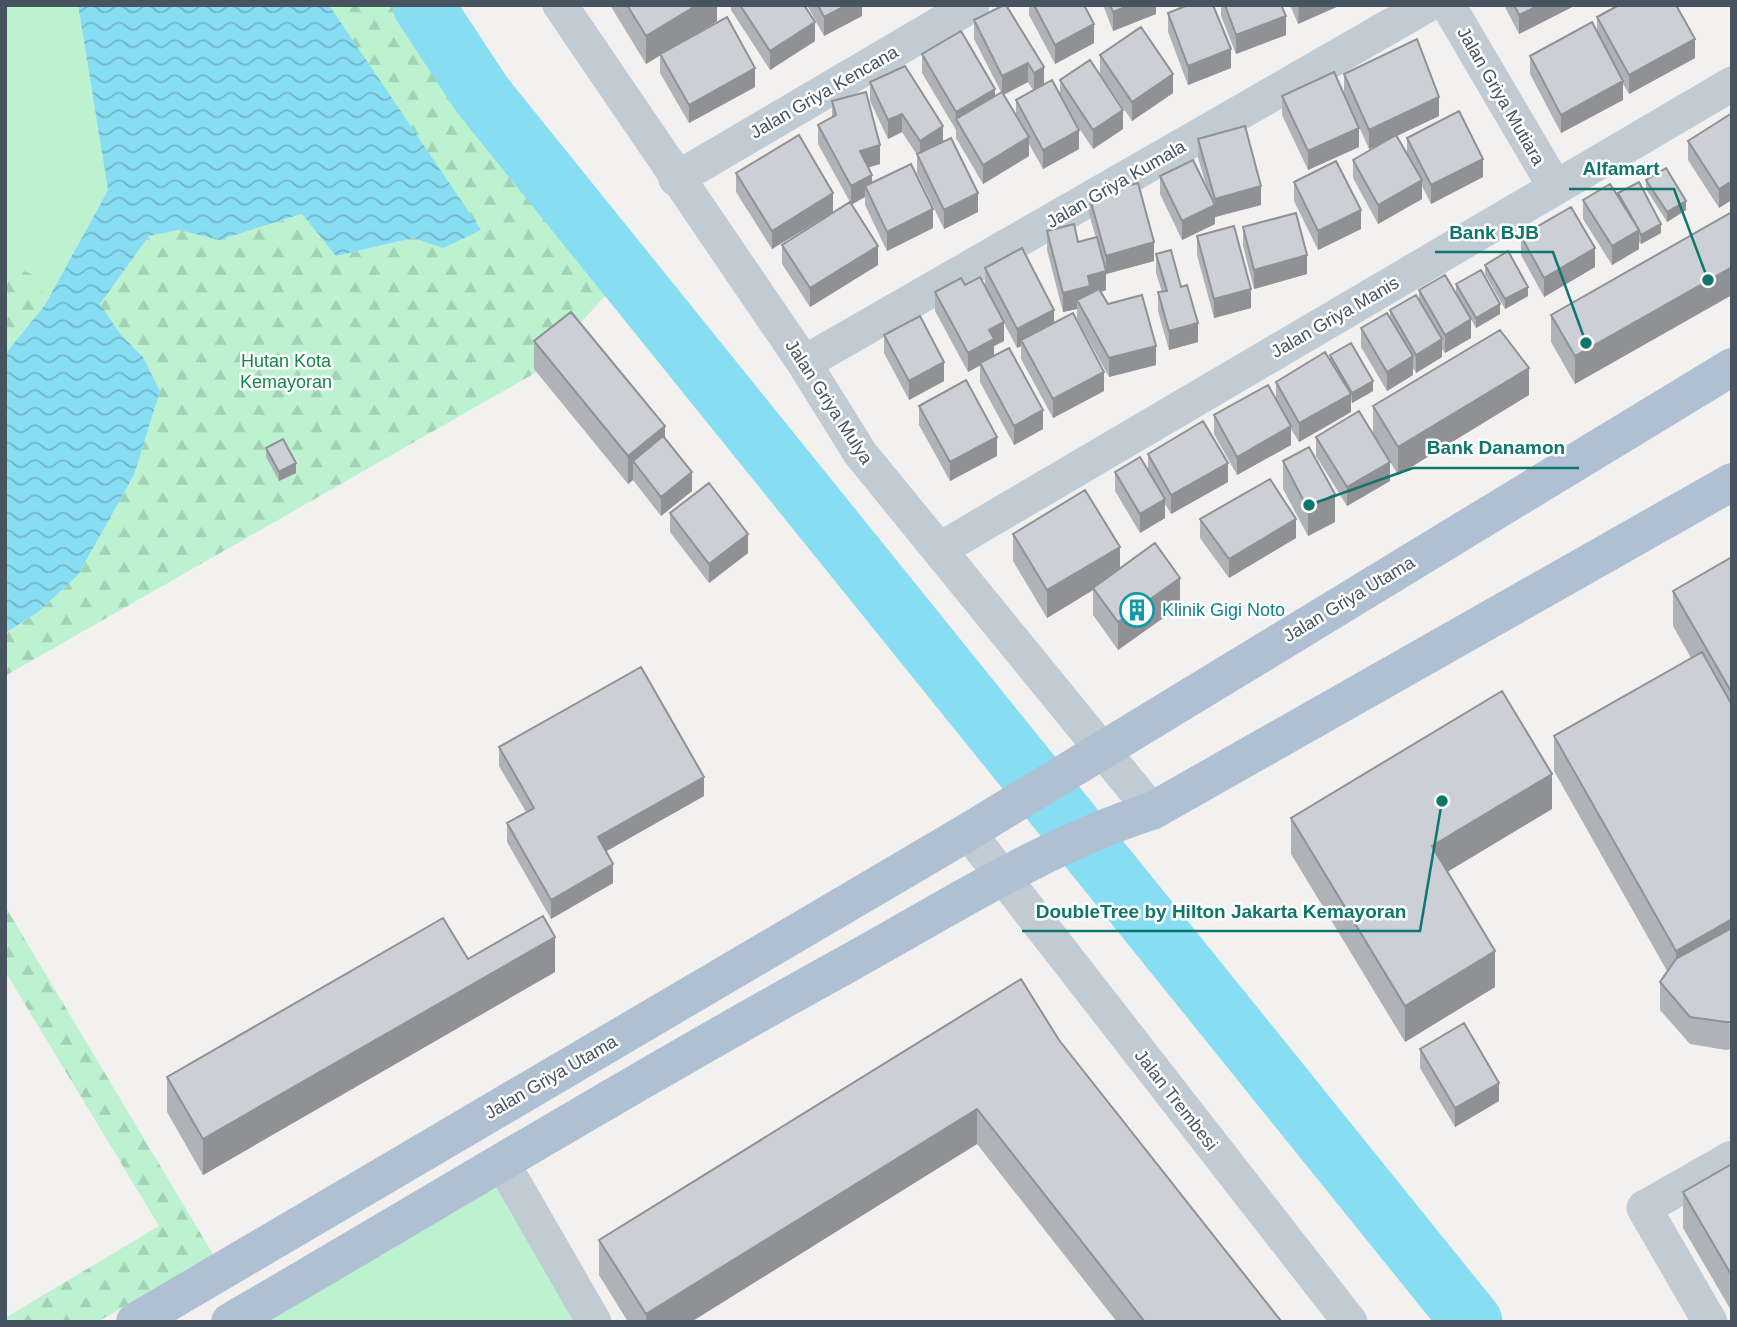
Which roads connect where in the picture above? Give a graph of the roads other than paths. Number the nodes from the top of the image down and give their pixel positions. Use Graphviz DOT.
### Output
graph roads {
  1 [pos="560,5"];
  2 [pos="972,5"];
  3 [pos="1427,5"];
  4 [pos="1448,5"];
  5 [pos="1732,84"];
  6 [pos="676,178"];
  7 [pos="1555,187"];
  8 [pos="804,363"];
  9 [pos="1732,367"];
  10 [pos="1732,482"];
  11 [pos="939,550"];
  12 [pos="1093,754"];
  13 [pos="1138,816"];
  14 [pos="973,829"];
  15 [pos="1011,874"];
  16 [pos="1732,1157"];
  17 [pos="503,1164"];
  18 [pos="135,1322"];
  19 [pos="230,1322"];
  20 [pos="594,1322"];
  21 [pos="1350,1322"];
  22 [pos="1710,1322"];
  1 -- 6 [label="street, Jalan Griya Mulya"];
  2 -- 6 [label="street, Jalan Griya Kencana"];
  3 -- 8 [label="street, Jalan Griya Kumala"];
  4 -- 7 [label="street, Jalan Griya Mutiara"];
  5 -- 7 [label="street, Jalan Griya Manis"];
  6 -- 8 [label="street, Jalan Griya Mulya"];
  7 -- 11 [label="street, Jalan Griya Manis"];
  8 -- 11 [label="street, Jalan Griya Mulya"];
  9 -- 12 [label="main road, Jalan Griya Utama"];
  10 -- 13 [label="main road"];
  11 -- 12 [label="street, Jalan Griya Mulya"];
  12 -- 13 [label="street, Jalan Griya Mulya"];
  12 -- 14 [label="main road, Jalan Griya Utama"];
  13 -- 15 [label="main road"];
  14 -- 15 [label="street"];
  14 -- 18 [label="main road, Jalan Griya Utama"];
  15 -- 17 [label="main road"];
  15 -- 21 [label="street, Jalan Trembesi"];
  16 -- 22 [label="street"];
  17 -- 19 [label="main road"];
  17 -- 20 [label="street"];
}
